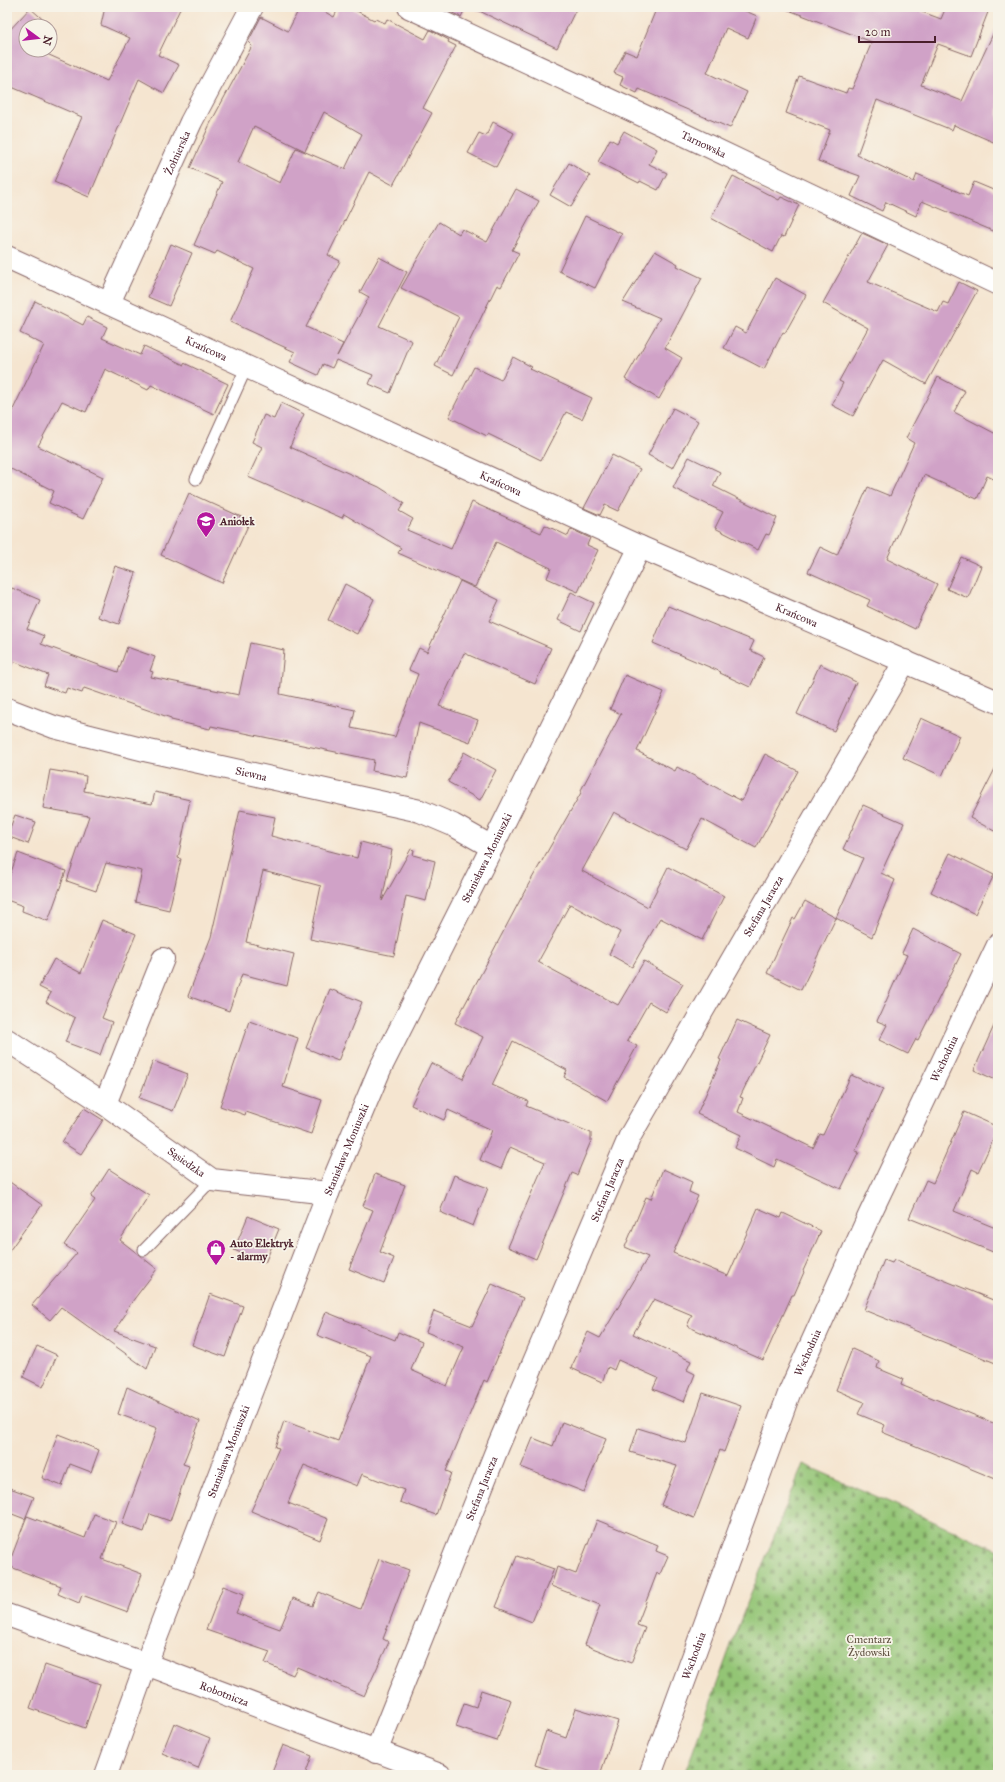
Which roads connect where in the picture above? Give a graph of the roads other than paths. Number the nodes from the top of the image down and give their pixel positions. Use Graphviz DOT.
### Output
graph roads {
  1 [pos="252,7"];
  2 [pos="409,7"];
  3 [pos="7,257"];
  4 [pos="998,284"];
  5 [pos="109,303"];
  6 [pos="247,366"];
  7 [pos="196,479"];
  8 [pos="640,548"];
  9 [pos="906,661"];
  10 [pos="998,702"];
  11 [pos="7,709"];
  12 [pos="492,847"];
  13 [pos="998,945"];
  14 [pos="163,960"];
  15 [pos="7,1040"];
  16 [pos="105,1104"];
  17 [pos="212,1180"];
  18 [pos="328,1193"];
  19 [pos="144,1250"];
  20 [pos="7,1614"];
  21 [pos="146,1664"];
  22 [pos="376,1752"];
  23 [pos="413,1770"];
  24 [pos="106,1775"];
  25 [pos="440,1775"];
  26 [pos="650,1775"];
  1 -- 5 [label="street, Żołnierska"];
  2 -- 4 [label="street, Tarnowska"];
  3 -- 5 [label="street, Krańcowa"];
  5 -- 6 [label="street, Krańcowa"];
  6 -- 7 [label="lane"];
  6 -- 8 [label="street, Krańcowa"];
  8 -- 9 [label="street, Krańcowa"];
  8 -- 12 [label="street, Stanisława Moniuszki"];
  9 -- 10 [label="street, Krańcowa"];
  9 -- 22 [label="street, Stefana Jaracza"];
  11 -- 12 [label="street, Siewna"];
  12 -- 18 [label="street, Stanisława Moniuszki"];
  13 -- 26 [label="street, Wschodnia"];
  14 -- 16 [label="street"];
  15 -- 16 [label="street, Sąsiedzka"];
  16 -- 17 [label="street, Sąsiedzka"];
  17 -- 18 [label="street, Sąsiedzka"];
  17 -- 19 [label="lane"];
  18 -- 21 [label="street, Stanisława Moniuszki"];
  20 -- 21 [label="street, Robotnicza"];
  21 -- 22 [label="street, Robotnicza"];
  21 -- 24 [label="street, Stanisława Moniuszki"];
  22 -- 23 [label="street, Robotnicza"];
  23 -- 25 [label="street, Robotnicza"];
}
